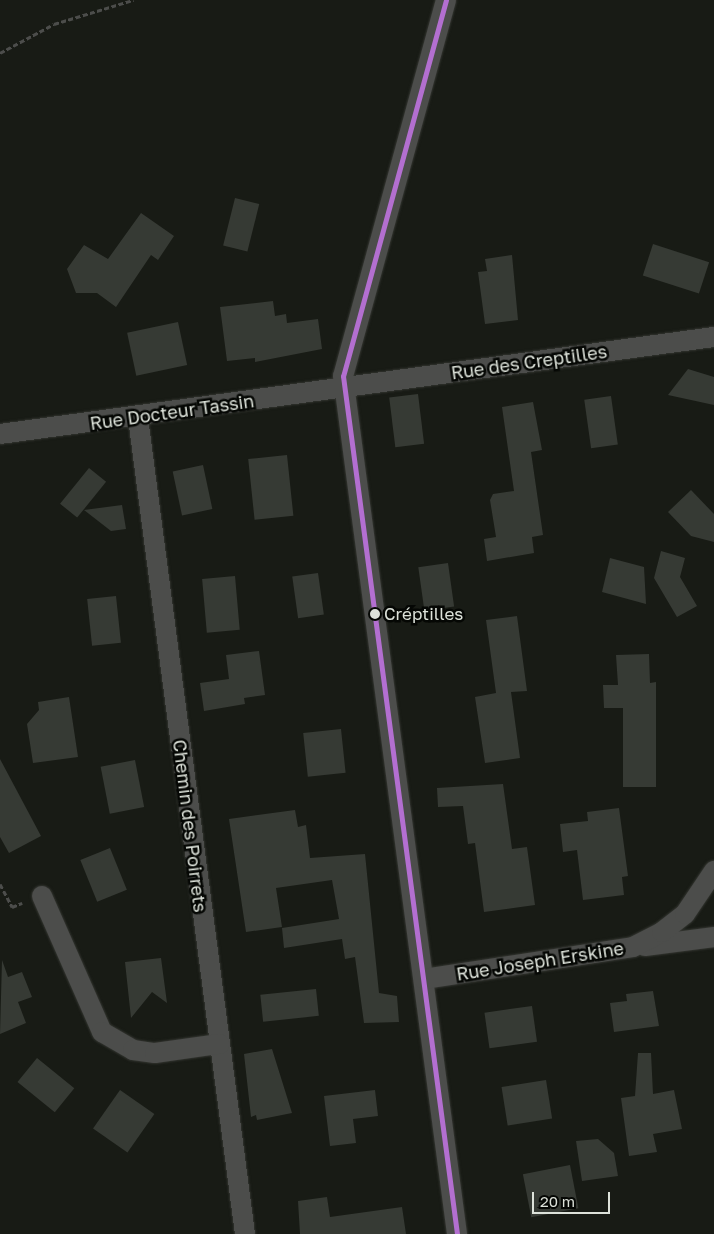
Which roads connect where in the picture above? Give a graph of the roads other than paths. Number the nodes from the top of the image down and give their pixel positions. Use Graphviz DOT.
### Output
graph roads {
  1 [pos="446,0"];
  2 [pos="714,337"];
  3 [pos="344,387"];
  4 [pos="138,418"];
  5 [pos="0,434"];
  6 [pos="714,870"];
  7 [pos="42,896"];
  8 [pos="714,937"];
  9 [pos="633,947"];
  10 [pos="424,979"];
  11 [pos="218,1044"];
  12 [pos="245,1234"];
  13 [pos="457,1234"];
  1 -- 3 [label="street"];
  2 -- 3 [label="street, Rue des Creptilles"];
  3 -- 4 [label="street, Rue Docteur Tassin"];
  3 -- 10 [label="street"];
  4 -- 5 [label="street, Rue Docteur Tassin"];
  4 -- 11 [label="street, Chemin des Poirrets"];
  6 -- 9 [label="street, Rue Joseph Erskine"];
  7 -- 11 [label="street"];
  8 -- 9 [label="street"];
  9 -- 10 [label="street, Rue Joseph Erskine"];
  10 -- 13 [label="street"];
  11 -- 12 [label="street, Chemin des Poirrets"];
}
